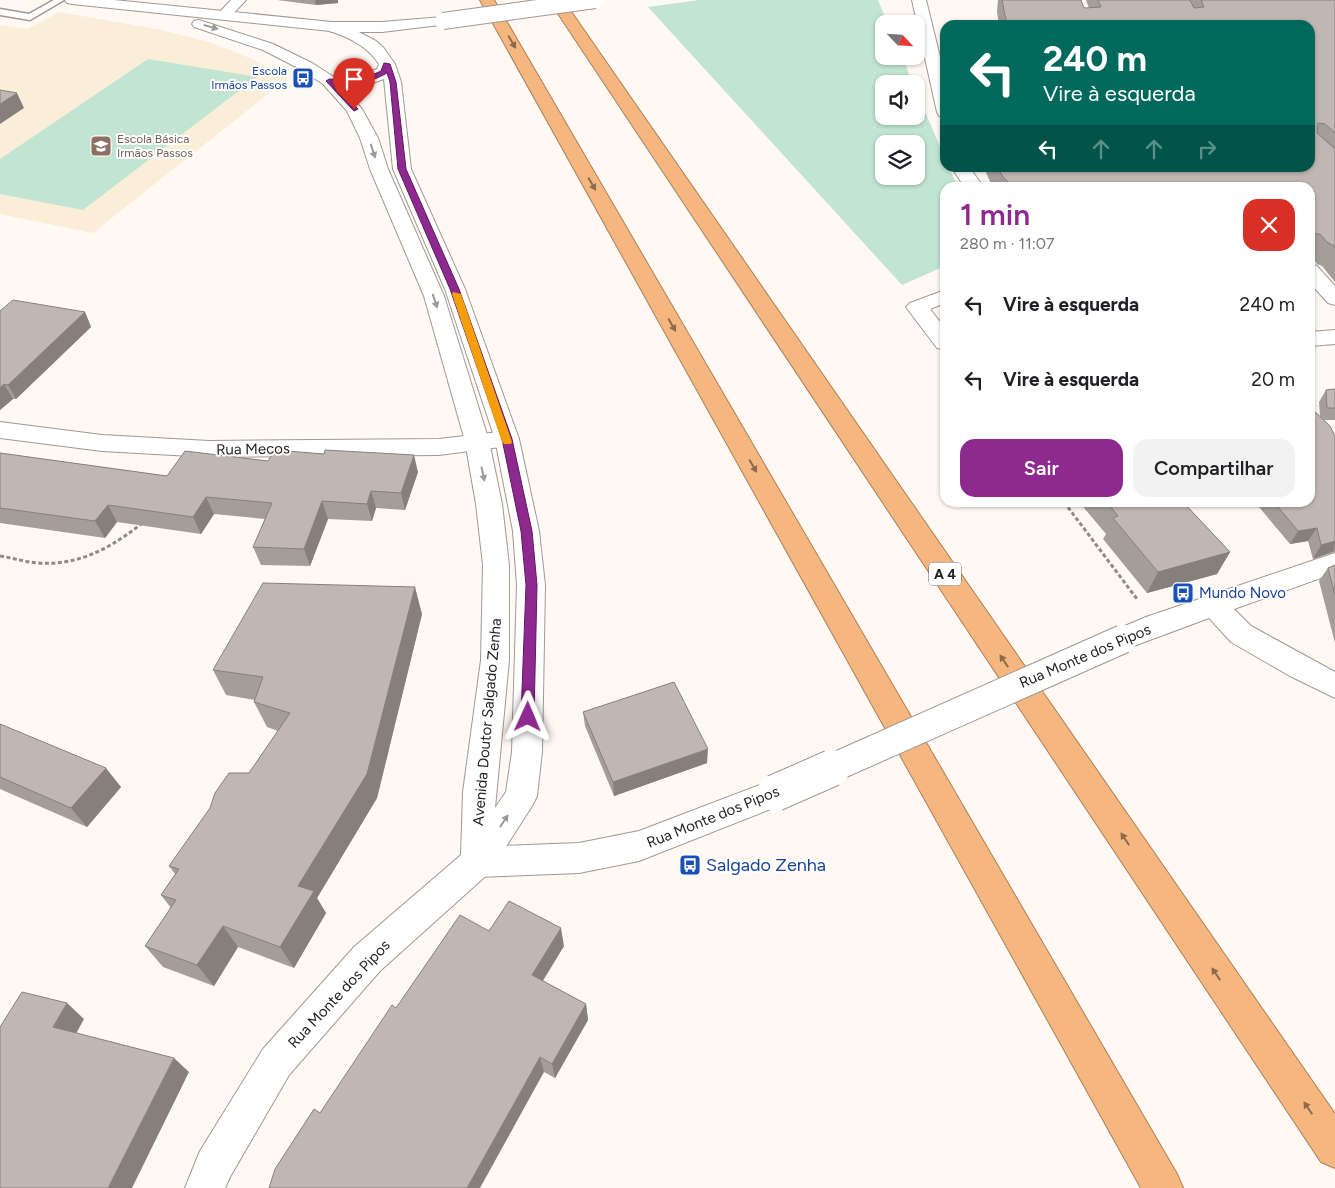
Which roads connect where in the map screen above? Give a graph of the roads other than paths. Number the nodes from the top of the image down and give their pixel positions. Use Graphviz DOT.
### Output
graph roads {
  1 [pos="60,0"];
  2 [pos="72,0"];
  3 [pos="239,0"];
  4 [pos="488,0"];
  5 [pos="556,0"];
  6 [pos="595,0"];
  7 [pos="919,0"];
  8 [pos="112,6"];
  9 [pos="0,12"];
  10 [pos="224,15"];
  11 [pos="443,21"];
  12 [pos="304,23"];
  13 [pos="332,27"];
  14 [pos="268,47"];
  15 [pos="383,57"];
  16 [pos="329,81"];
  17 [pos="940,90"];
  18 [pos="1315,276"];
  19 [pos="940,298"];
  20 [pos="1335,299"];
  21 [pos="940,337"];
  22 [pos="1335,337"];
  23 [pos="1315,339"];
  24 [pos="0,430"];
  25 [pos="507,439"];
  26 [pos="476,441"];
  27 [pos="1335,563"];
  28 [pos="1214,606"];
  29 [pos="1335,686"];
  30 [pos="477,862"];
  31 [pos="1335,1148"];
  32 [pos="205,1188"];
  33 [pos="1163,1188"];
  1 -- 9 [label="lane"];
  2 -- 8 [label="main road, Avenida Doutor Salgado Zenha"];
  3 -- 10 [label="main road"];
  4 -- 33 [label="highway, one-way"];
  31 -- 5 [label="highway, A 4, one-way"];
  6 -- 11 [label="main road, bridge"];
  7 -- 17 [label="main road"];
  8 -- 10 [label="main road, Avenida Doutor Salgado Zenha"];
  8 -- 14 [label="main road, Avenida Doutor Salgado Zenha, one-way"];
  10 -- 12 [label="main road, Avenida Doutor Salgado Zenha"];
  11 -- 13 [label="main road"];
  11 -- 15 [label="main road"];
  12 -- 13 [label="main road, Avenida Doutor Salgado Zenha"];
  12 -- 14 [label="main road, Avenida Doutor Salgado Zenha"];
  13 -- 15 [label="main road, Avenida Doutor Salgado Zenha"];
  14 -- 16 [label="main road, Avenida Doutor Salgado Zenha"];
  15 -- 16 [label="main road, Avenida Doutor Salgado Zenha"];
  15 -- 25 [label="main road, Avenida Doutor Salgado Zenha"];
  16 -- 26 [label="main road, Avenida Doutor Salgado Zenha, one-way"];
  18 -- 20 [label="main road"];
  19 -- 21 [label="main road"];
  22 -- 23 [label="main road"];
  24 -- 26 [label="main road, Rua Mecos"];
  25 -- 26 [label="main road, Rua Mecos"];
  30 -- 25 [label="main road, Avenida Doutor Salgado Zenha, one-way"];
  26 -- 30 [label="main road, Avenida Doutor Salgado Zenha, one-way"];
  27 -- 28 [label="main road, Rua Monte dos Pipos"];
  28 -- 29 [label="main road"];
  28 -- 30 [label="main road, Rua Monte dos Pipos, bridge"];
  30 -- 32 [label="main road, Rua Monte dos Pipos"];
}
